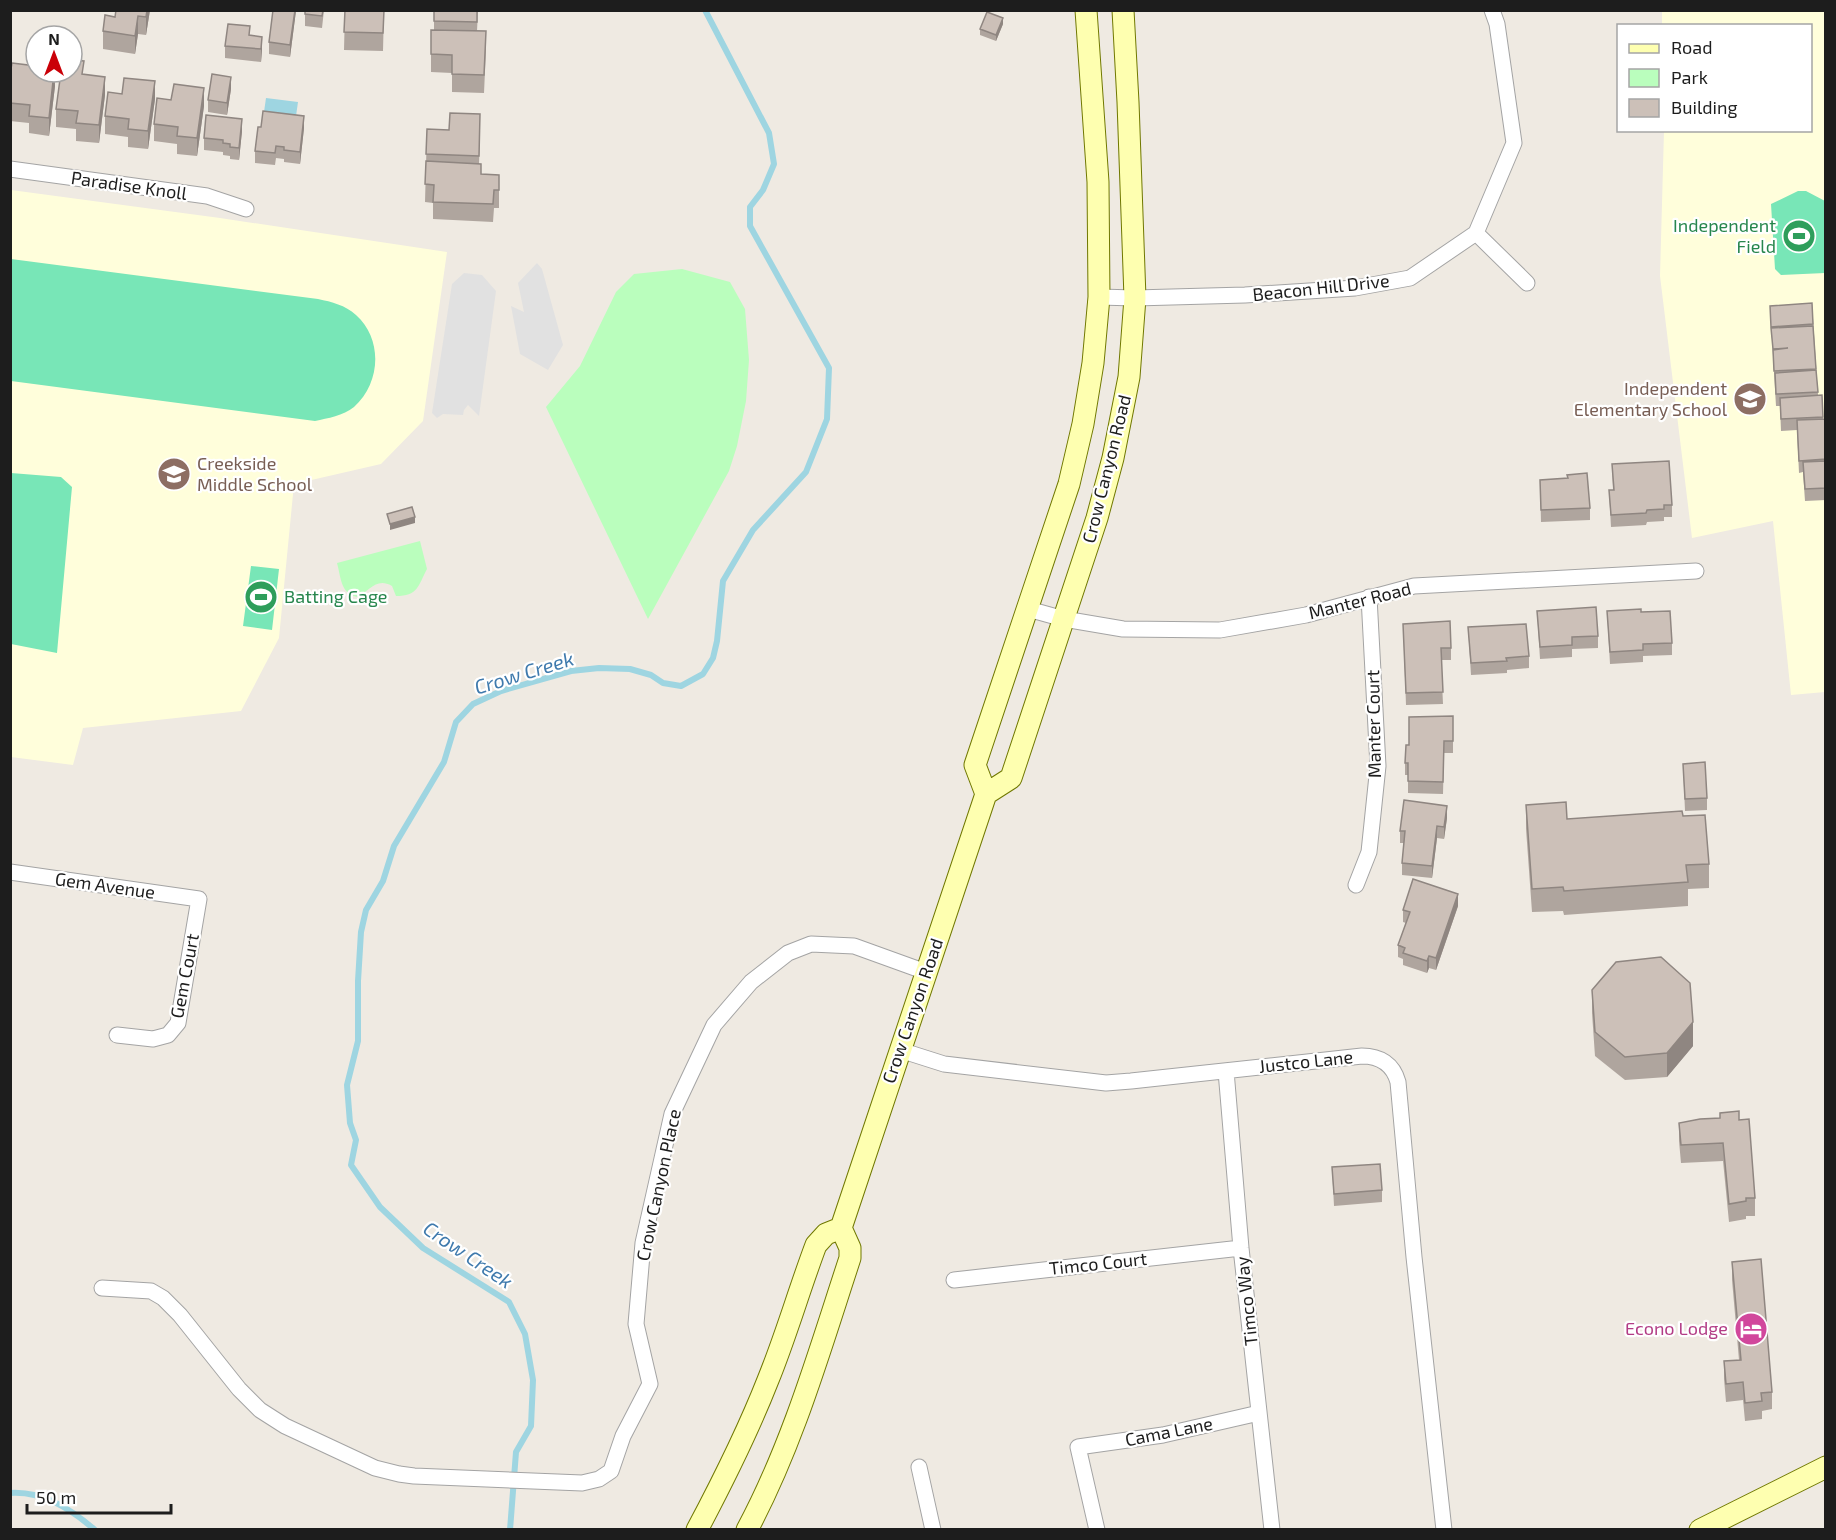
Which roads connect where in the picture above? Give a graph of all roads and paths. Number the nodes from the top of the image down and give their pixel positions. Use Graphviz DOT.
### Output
graph roads {
  1 [pos="1086,10"];
  2 [pos="1123,10"];
  3 [pos="1492,10"];
  4 [pos="10,169"];
  5 [pos="246,209"];
  6 [pos="1476,233"];
  7 [pos="1527,284"];
  8 [pos="1099,297"];
  9 [pos="1135,298"];
  10 [pos="1696,571"];
  11 [pos="1369,597"];
  12 [pos="1028,609"];
  13 [pos="1064,619"];
  14 [pos="986,794"];
  15 [pos="10,872"];
  16 [pos="1356,885"];
  17 [pos="199,899"];
  18 [pos="926,972"];
  19 [pos="117,1035"];
  20 [pos="900,1050"];
  21 [pos="1226,1071"];
  22 [pos="841,1228"];
  23 [pos="1241,1248"];
  24 [pos="954,1280"];
  25 [pos="102,1288"];
  26 [pos="1259,1413"];
  27 [pos="919,1467"];
  28 [pos="1826,1467"];
  29 [pos="697,1530"];
  30 [pos="747,1530"];
  31 [pos="933,1530"];
  32 [pos="1097,1530"];
  33 [pos="1272,1530"];
  34 [pos="1444,1530"];
  35 [pos="1700,1530"];
  1 -- 8 [label="main road, Crow Canyon Road"];
  2 -- 9 [label="main road, Crow Canyon Road"];
  3 -- 6 [label="street"];
  4 -- 5 [label="street, Paradise Knoll"];
  6 -- 7 [label="street"];
  6 -- 9 [label="street, Beacon Hill Drive"];
  8 -- 9 [label="street, Beacon Hill Drive"];
  8 -- 12 [label="main road, Crow Canyon Road"];
  9 -- 13 [label="main road, Crow Canyon Road"];
  10 -- 11 [label="street, Manter Road"];
  11 -- 13 [label="street, Manter Road"];
  11 -- 16 [label="street, Manter Court"];
  12 -- 13 [label="street, Manter Road"];
  12 -- 14 [label="main road, Crow Canyon Road"];
  13 -- 14 [label="main road, Crow Canyon Road"];
  14 -- 18 [label="main road, Crow Canyon Road"];
  15 -- 17 [label="street, Gem Avenue"];
  17 -- 19 [label="street, Gem Court"];
  18 -- 20 [label="main road, Crow Canyon Road"];
  18 -- 25 [label="street, Crow Canyon Place"];
  20 -- 21 [label="street, Justco Lane"];
  20 -- 22 [label="main road, Crow Canyon Road"];
  21 -- 23 [label="street, Timco Way"];
  21 -- 34 [label="street, Justco Lane"];
  22 -- 29 [label="main road"];
  22 -- 30 [label="main road"];
  23 -- 24 [label="street, Timco Court"];
  23 -- 26 [label="street, Timco Way"];
  26 -- 32 [label="street, Cama Lane"];
  26 -- 33 [label="street, Timco Way"];
  27 -- 31 [label="street"];
  28 -- 35 [label="main road"];
}
